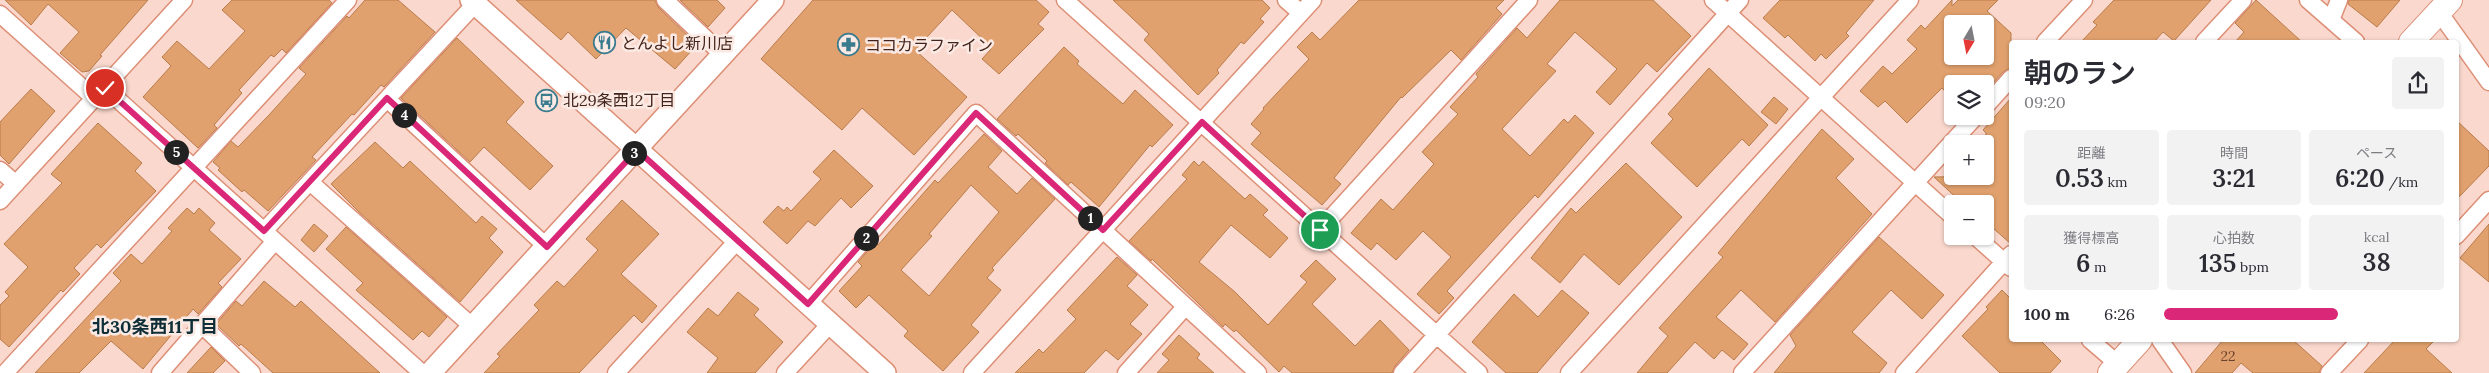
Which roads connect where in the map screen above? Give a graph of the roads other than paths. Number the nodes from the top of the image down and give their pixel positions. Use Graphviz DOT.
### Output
graph roads {
  1 [pos="184,0"];
  2 [pos="348,0"];
  3 [pos="665,0"];
  4 [pos="774,0"];
  5 [pos="1065,0"];
  6 [pos="1286,0"];
  7 [pos="1313,0"];
  8 [pos="1530,0"];
  9 [pos="1713,0"];
  10 [pos="1740,0"];
  11 [pos="1910,0"];
  12 [pos="2084,0"];
  13 [pos="2243,0"];
  14 [pos="2308,0"];
  15 [pos="2339,0"];
  16 [pos="480,3"];
  17 [pos="2444,6"];
  18 [pos="1301,13"];
  19 [pos="1728,13"];
  20 [pos="0,14"];
  21 [pos="2330,20"];
  22 [pos="2047,40"];
  23 [pos="2206,40"];
  24 [pos="2354,40"];
  25 [pos="2413,40"];
  26 [pos="723,55"];
  27 [pos="2009,80"];
  28 [pos="2489,82"];
  29 [pos="100,94"];
  30 [pos="1994,97"];
  31 [pos="387,98"];
  32 [pos="1821,98"];
  33 [pos="1202,122"];
  34 [pos="1968,125"];
  35 [pos="637,150"];
  36 [pos="194,168"];
  37 [pos="0,170"];
  38 [pos="310,182"];
  39 [pos="1915,182"];
  40 [pos="16,184"];
  41 [pos="2489,200"];
  42 [pos="0,201"];
  43 [pos="1944,209"];
  44 [pos="1103,230"];
  45 [pos="1320,230"];
  46 [pos="2459,233"];
  47 [pos="270,236"];
  48 [pos="738,240"];
  49 [pos="1987,245"];
  50 [pos="547,247"];
  51 [pos="2009,262"];
  52 [pos="808,304"];
  53 [pos="1185,307"];
  54 [pos="830,324"];
  55 [pos="203,326"];
  56 [pos="473,327"];
  57 [pos="1436,334"];
  58 [pos="2092,342"];
  59 [pos="2138,342"];
  60 [pos="2161,342"];
  61 [pos="2358,342"];
  62 [pos="2114,369"];
  63 [pos="5,373"];
  64 [pos="160,373"];
  65 [pos="252,373"];
  66 [pos="422,373"];
  67 [pos="430,373"];
  68 [pos="616,373"];
  69 [pos="785,373"];
  70 [pos="885,373"];
  71 [pos="972,373"];
  72 [pos="1126,373"];
  73 [pos="1258,373"];
  74 [pos="1402,373"];
  75 [pos="1479,373"];
  76 [pos="1570,373"];
  77 [pos="1742,373"];
  78 [pos="1904,373"];
  79 [pos="2183,373"];
  80 [pos="2329,373"];
  1 -- 29 [label="street"];
  2 -- 36 [label="street"];
  3 -- 26 [label="street"];
  4 -- 26 [label="street"];
  5 -- 33 [label="street"];
  6 -- 18 [label="street"];
  7 -- 18 [label="street"];
  8 -- 45 [label="street"];
  9 -- 19 [label="street"];
  10 -- 19 [label="street"];
  11 -- 32 [label="street"];
  12 -- 22 [label="street"];
  13 -- 23 [label="street"];
  14 -- 21 [label="street"];
  15 -- 21 [label="street"];
  16 -- 31 [label="street"];
  16 -- 35 [label="street"];
  17 -- 25 [label="main road"];
  17 -- 28 [label="street"];
  18 -- 33 [label="street"];
  19 -- 32 [label="street"];
  19 -- 57 [label="street"];
  20 -- 29 [label="street"];
  21 -- 24 [label="street"];
  26 -- 35 [label="street"];
  27 -- 30 [label="street"];
  29 -- 36 [label="street"];
  29 -- 40 [label="street"];
  31 -- 38 [label="street"];
  31 -- 50 [label="street"];
  32 -- 39 [label="street"];
  32 -- 76 [label="street"];
  33 -- 44 [label="street"];
  33 -- 45 [label="street"];
  34 -- 39 [label="street"];
  35 -- 48 [label="street"];
  35 -- 50 [label="street"];
  36 -- 47 [label="street"];
  36 -- 63 [label="street"];
  37 -- 40 [label="street"];
  38 -- 47 [label="street"];
  38 -- 56 [label="street"];
  39 -- 43 [label="street"];
  39 -- 77 [label="street"];
  40 -- 42 [label="street"];
  41 -- 46 [label="street"];
  44 -- 52 [label="street"];
  44 -- 53 [label="street"];
  44 -- 71 [label="street"];
  45 -- 57 [label="street"];
  47 -- 55 [label="street"];
  47 -- 66 [label="street"];
  48 -- 52 [label="street"];
  48 -- 68 [label="street"];
  49 -- 51 [label="street"];
  50 -- 56 [label="street"];
  51 -- 78 [label="street"];
  52 -- 54 [label="street"];
  53 -- 72 [label="street"];
  53 -- 73 [label="street"];
  54 -- 69 [label="street"];
  54 -- 70 [label="street"];
  55 -- 64 [label="street"];
  55 -- 65 [label="street"];
  56 -- 67 [label="street"];
  57 -- 74 [label="street"];
  57 -- 75 [label="street"];
  58 -- 62 [label="street"];
  59 -- 62 [label="main road"];
  60 -- 79 [label="street"];
  61 -- 80 [label="street"];
}
